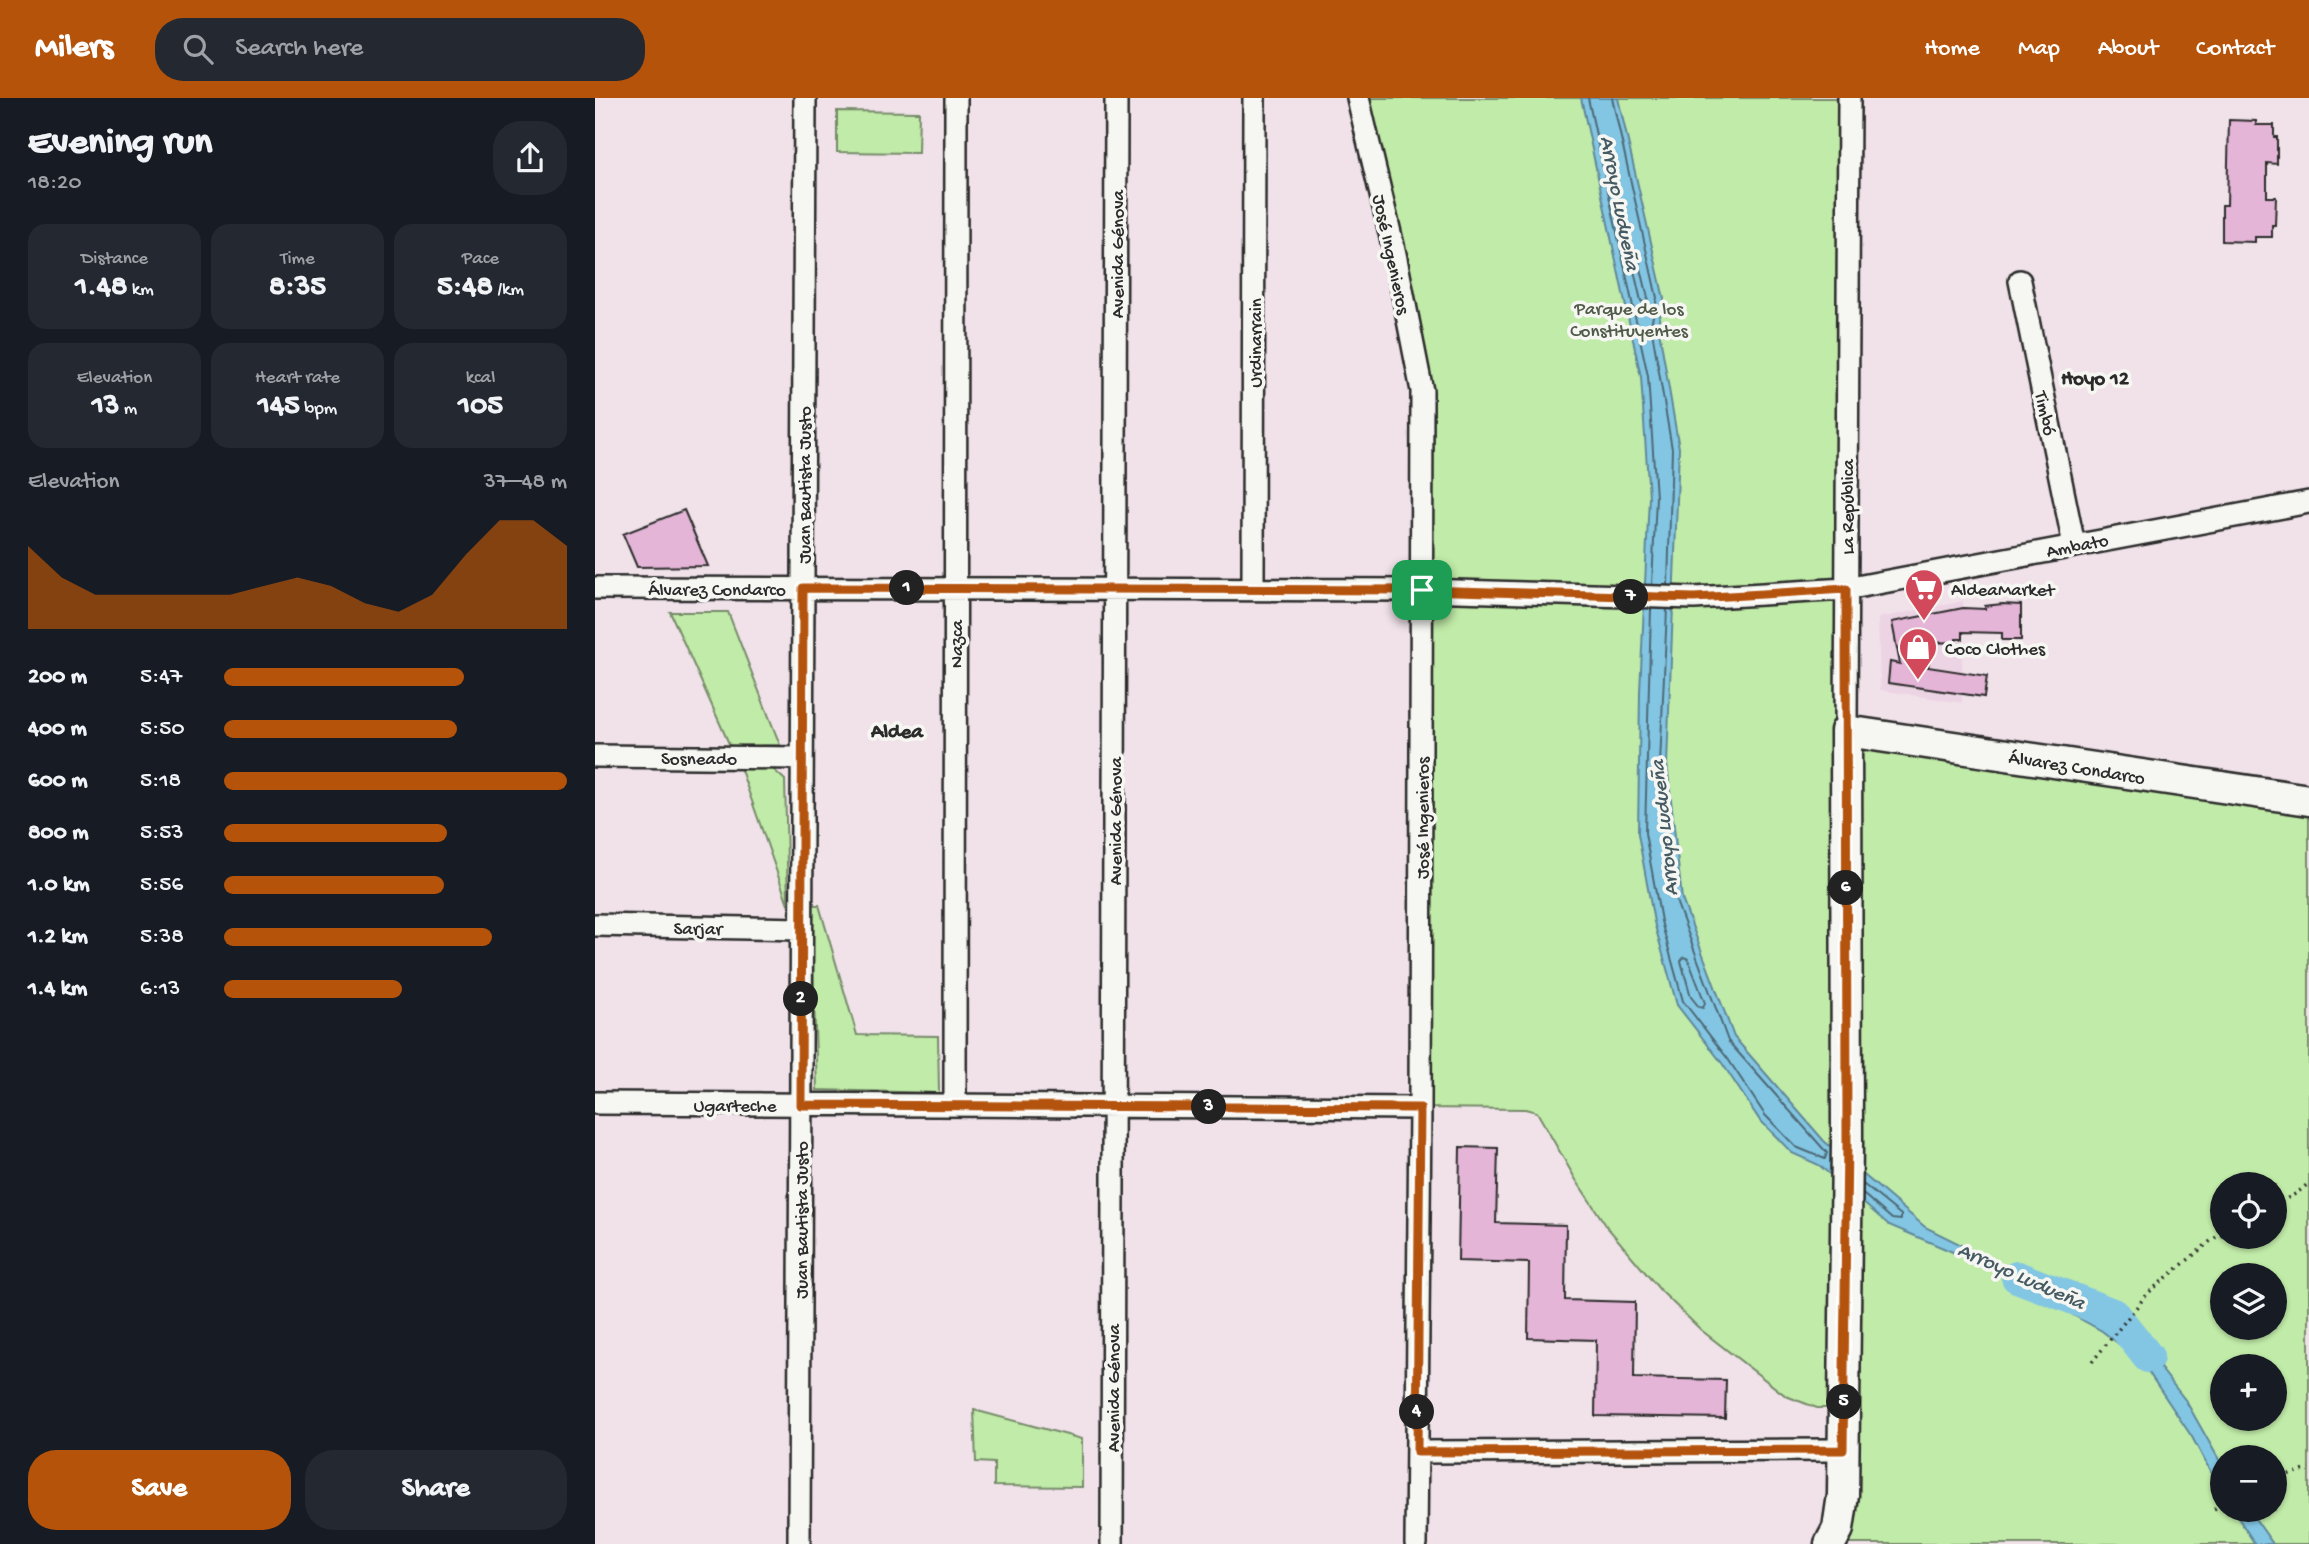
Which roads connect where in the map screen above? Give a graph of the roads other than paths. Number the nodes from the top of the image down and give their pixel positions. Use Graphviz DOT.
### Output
graph roads {
  1 [pos="805,98"];
  2 [pos="956,98"];
  3 [pos="1116,98"];
  4 [pos="1254,98"];
  5 [pos="1358,98"];
  6 [pos="1849,98"];
  7 [pos="2020,281"];
  8 [pos="2309,502"];
  9 [pos="2074,545"];
  10 [pos="595,588"];
  11 [pos="803,588"];
  12 [pos="955,589"];
  13 [pos="1115,589"];
  14 [pos="1253,589"];
  15 [pos="1846,589"];
  16 [pos="1422,590"];
  17 [pos="1846,731"];
  18 [pos="595,757"];
  19 [pos="802,758"];
  20 [pos="2309,800"];
  21 [pos="595,925"];
  22 [pos="801,929"];
  23 [pos="595,1103"];
  24 [pos="801,1105"];
  25 [pos="955,1105"];
  26 [pos="1113,1106"];
  27 [pos="1420,1108"];
  28 [pos="1843,1450"];
  29 [pos="1417,1452"];
  30 [pos="799,1544"];
  31 [pos="1112,1544"];
  32 [pos="1416,1544"];
  33 [pos="1830,1544"];
  1 -- 11 [label="street, Juan Bautista Justo"];
  2 -- 12 [label="street, Nazca"];
  3 -- 13 [label="street, Avenida Génova"];
  4 -- 14 [label="street, Urdinarrain"];
  5 -- 16 [label="street, José Ingenieros"];
  6 -- 15 [label="street, La República"];
  7 -- 9 [label="street, Timbó"];
  8 -- 9 [label="street, Ambato"];
  9 -- 15 [label="street, Ambato"];
  10 -- 11 [label="street, Álvarez Condarco"];
  11 -- 12 [label="street, Álvarez Condarco"];
  11 -- 19 [label="street, Juan Bautista Justo"];
  12 -- 13 [label="street, Álvarez Condarco"];
  12 -- 25 [label="street, Nazca"];
  13 -- 14 [label="street, Álvarez Condarco"];
  13 -- 26 [label="street, Avenida Génova"];
  14 -- 16 [label="street, Álvarez Condarco"];
  15 -- 16 [label="street, Álvarez Condarco"];
  15 -- 17 [label="street, La República"];
  16 -- 27 [label="street, José Ingenieros"];
  17 -- 20 [label="main road, Álvarez Condarco"];
  17 -- 28 [label="main road, La República"];
  18 -- 19 [label="street, Sosneado"];
  19 -- 22 [label="street, Juan Bautista Justo"];
  21 -- 22 [label="street, Sarjar"];
  22 -- 24 [label="street, Juan Bautista Justo"];
  23 -- 24 [label="street, Ugarteche"];
  24 -- 25 [label="street, Ugarteche"];
  24 -- 30 [label="street, Juan Bautista Justo"];
  25 -- 26 [label="street, Ugarteche"];
  26 -- 27 [label="street, Ugarteche"];
  26 -- 31 [label="street, Avenida Génova"];
  27 -- 29 [label="street, José Ingenieros"];
  28 -- 29 [label="street"];
  28 -- 33 [label="main road, La República"];
  29 -- 32 [label="street, José Ingenieros"];
}
